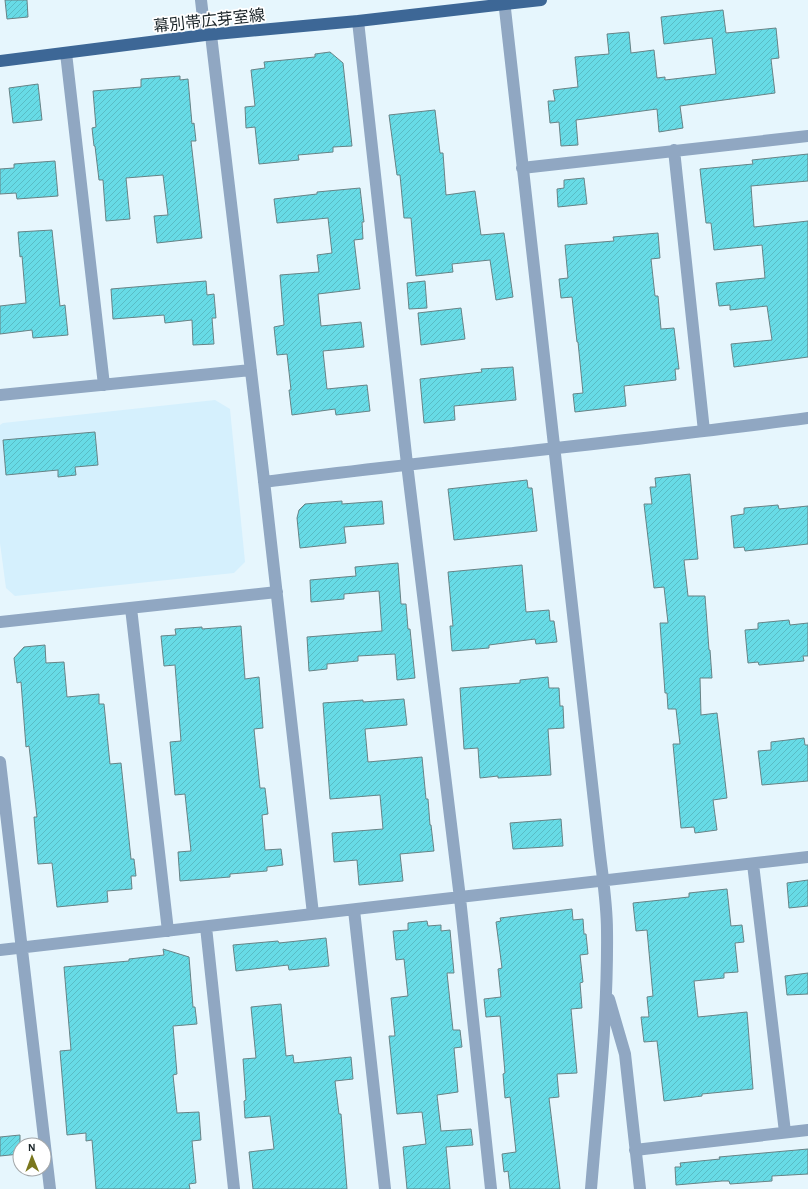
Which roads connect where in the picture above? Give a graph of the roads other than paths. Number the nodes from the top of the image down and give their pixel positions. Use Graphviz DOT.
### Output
graph roads {
  1 [pos="201,0"];
  2 [pos="541,0"];
  3 [pos="504,2"];
  4 [pos="358,22"];
  5 [pos="208,35"];
  6 [pos="66,53"];
  7 [pos="0,61"];
  8 [pos="808,136"];
  9 [pos="674,150"];
  10 [pos="522,168"];
  11 [pos="251,370"];
  12 [pos="104,385"];
  13 [pos="0,395"];
  14 [pos="808,418"];
  15 [pos="704,432"];
  16 [pos="553,448"];
  17 [pos="407,464"];
  18 [pos="264,482"];
  19 [pos="277,592"];
  20 [pos="131,608"];
  21 [pos="0,622"];
  22 [pos="0,762"];
  23 [pos="808,857"];
  24 [pos="753,864"];
  25 [pos="603,881"];
  26 [pos="460,898"];
  27 [pos="354,910"];
  28 [pos="313,914"];
  29 [pos="206,927"];
  30 [pos="168,931"];
  31 [pos="21,948"];
  32 [pos="0,950"];
  33 [pos="606,990"];
  34 [pos="808,1130"];
  35 [pos="785,1132"];
  36 [pos="635,1150"];
  37 [pos="50,1189"];
  38 [pos="234,1189"];
  39 [pos="385,1189"];
  40 [pos="491,1189"];
  41 [pos="591,1189"];
  42 [pos="640,1189"];
  1 -- 5 [label="street"];
  2 -- 3 [label="main road, 幕別帯広芽室線"];
  3 -- 4 [label="main road, 幕別帯広芽室線"];
  3 -- 10 [label="street"];
  4 -- 5 [label="main road, 幕別帯広芽室線"];
  4 -- 17 [label="street"];
  5 -- 6 [label="main road, 幕別帯広芽室線"];
  5 -- 11 [label="street"];
  6 -- 7 [label="main road, 幕別帯広芽室線"];
  6 -- 12 [label="street"];
  8 -- 9 [label="street"];
  9 -- 10 [label="street"];
  9 -- 15 [label="street"];
  10 -- 16 [label="street"];
  11 -- 12 [label="street"];
  11 -- 18 [label="street"];
  12 -- 13 [label="street"];
  14 -- 15 [label="street"];
  15 -- 16 [label="street"];
  16 -- 17 [label="street"];
  16 -- 25 [label="street"];
  17 -- 18 [label="street"];
  17 -- 26 [label="street"];
  18 -- 19 [label="street"];
  19 -- 20 [label="street"];
  19 -- 28 [label="street"];
  20 -- 21 [label="street"];
  20 -- 30 [label="street"];
  22 -- 31 [label="street"];
  23 -- 24 [label="street"];
  24 -- 25 [label="street"];
  24 -- 35 [label="street"];
  25 -- 26 [label="street"];
  25 -- 33 [label="street"];
  26 -- 27 [label="street"];
  26 -- 40 [label="street"];
  27 -- 28 [label="street"];
  27 -- 39 [label="street"];
  28 -- 29 [label="street"];
  29 -- 30 [label="street"];
  29 -- 38 [label="street"];
  30 -- 31 [label="street"];
  31 -- 32 [label="street"];
  31 -- 37 [label="street"];
  33 -- 36 [label="street"];
  33 -- 41 [label="street"];
  34 -- 35 [label="street"];
  35 -- 36 [label="street"];
  36 -- 42 [label="street"];
}
